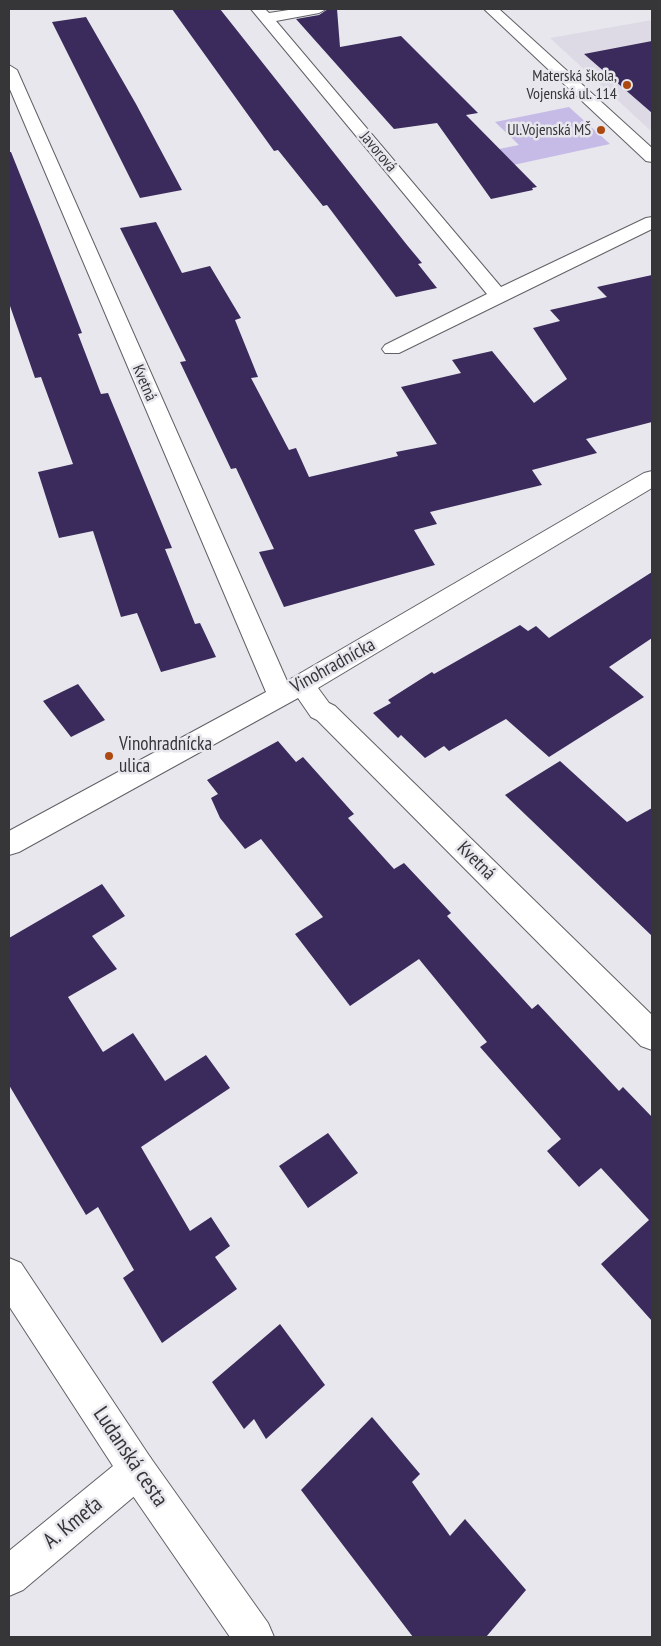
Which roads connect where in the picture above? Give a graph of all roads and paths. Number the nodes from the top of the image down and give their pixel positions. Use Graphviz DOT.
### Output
graph roads {
  1 [pos="318,9"];
  2 [pos="491,9"];
  3 [pos="262,13"];
  4 [pos="9,70"];
  5 [pos="652,157"];
  6 [pos="652,222"];
  7 [pos="498,296"];
  8 [pos="392,349"];
  9 [pos="652,478"];
  10 [pos="291,690"];
  11 [pos="9,844"];
  12 [pos="652,1036"];
  13 [pos="9,1274"];
  14 [pos="137,1470"];
  15 [pos="9,1576"];
  16 [pos="254,1637"];
  1 -- 3 [label="street"];
  2 -- 5 [label="street"];
  3 -- 7 [label="street, Javorová"];
  4 -- 10 [label="street, Kvetná"];
  6 -- 7 [label="street"];
  7 -- 8 [label="street"];
  9 -- 10 [label="street, Vinohradnícka"];
  10 -- 11 [label="street, Vinohradnícka"];
  10 -- 12 [label="street, Kvetná"];
  13 -- 14 [label="street, Ludanská cesta"];
  14 -- 15 [label="street, A. Kmeťa"];
  14 -- 16 [label="street, Ludanská cesta"];
}
